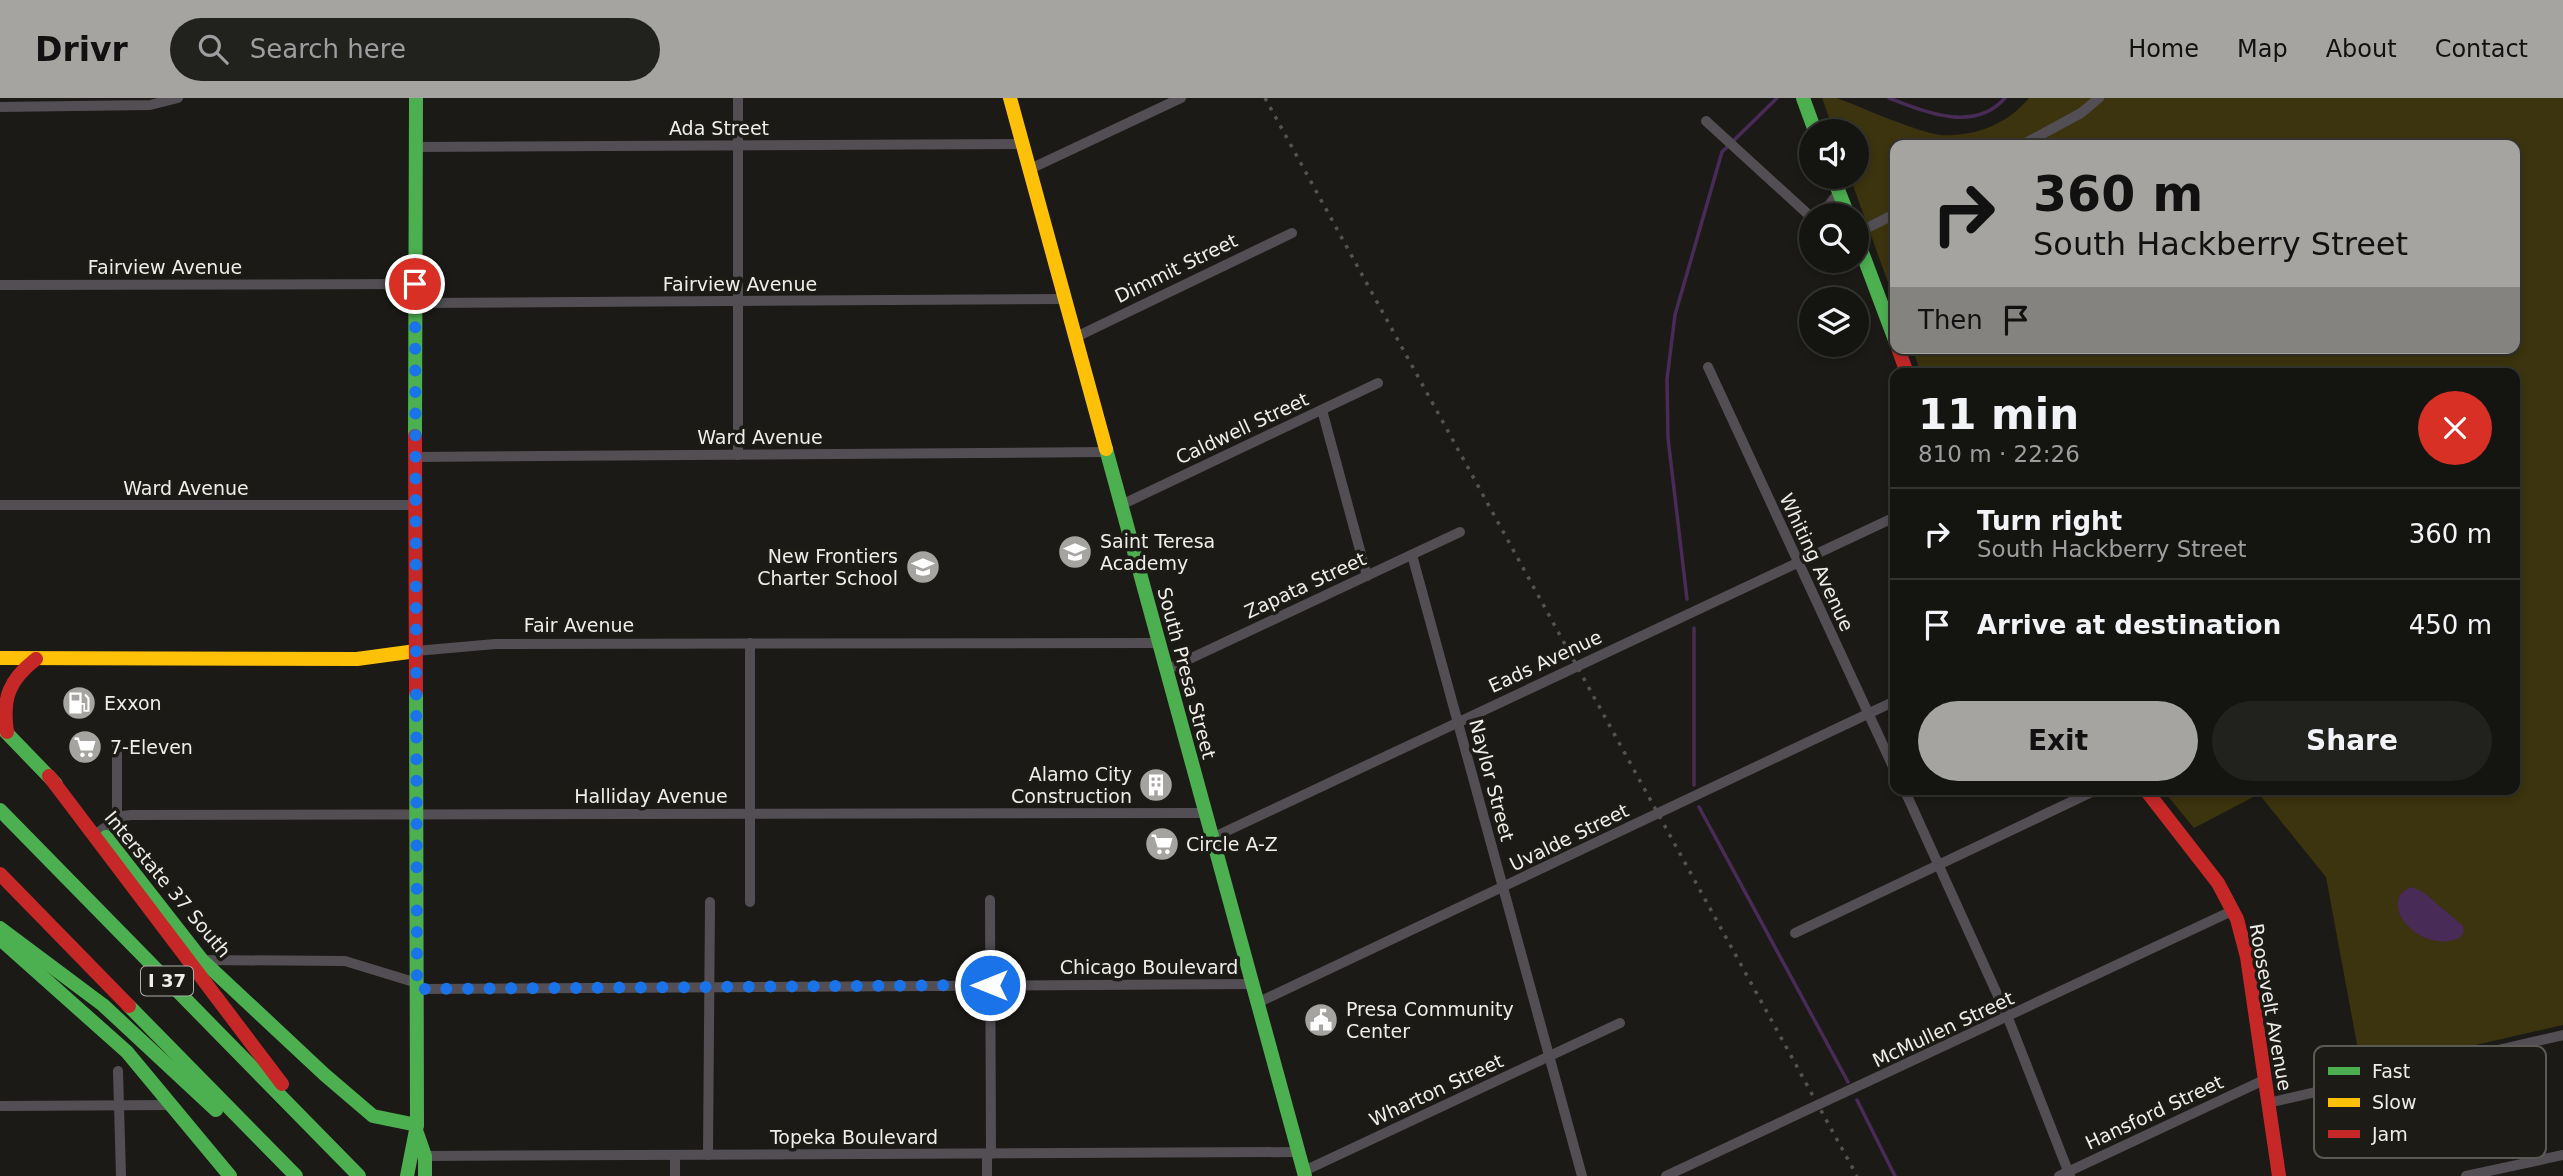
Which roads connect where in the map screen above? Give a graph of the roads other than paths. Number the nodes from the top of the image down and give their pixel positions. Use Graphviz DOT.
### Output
graph roads {
  1 [pos="178,98"];
  2 [pos="416,98"];
  3 [pos="738,98"];
  4 [pos="1010,98"];
  5 [pos="1181,98"];
  6 [pos="1803,98"];
  7 [pos="2099,98"];
  8 [pos="103,102"];
  9 [pos="0,107"];
  10 [pos="1811,119"];
  11 [pos="1706,121"];
  12 [pos="2031,140"];
  13 [pos="1023,144"];
  14 [pos="738,146"];
  15 [pos="416,147"];
  16 [pos="1030,169"];
  17 [pos="1839,191"];
  18 [pos="1830,203"];
  19 [pos="1844,203"];
  20 [pos="1799,205"];
  21 [pos="1890,217"];
  22 [pos="1869,227"];
  23 [pos="1292,233"];
  24 [pos="1869,271"];
  25 [pos="415,284"];
  26 [pos="0,285"];
  27 [pos="1065,299"];
  28 [pos="739,301"];
  29 [pos="415,303"];
  30 [pos="1890,327"];
  31 [pos="1076,337"];
  32 [pos="1708,367"];
  33 [pos="1378,383"];
  34 [pos="1322,410"];
  35 [pos="1106,453"];
  36 [pos="738,455"];
  37 [pos="414,457"];
  38 [pos="0,505"];
  39 [pos="414,505"];
  40 [pos="1121,505"];
  41 [pos="1890,519"];
  42 [pos="1460,532"];
  43 [pos="1412,555"];
  44 [pos="1798,562"];
  45 [pos="1367,576"];
  46 [pos="750,643"];
  47 [pos="1159,643"];
  48 [pos="416,650"];
  49 [pos="0,658"];
  50 [pos="36,659"];
  51 [pos="1166,670"];
  52 [pos="1890,704"];
  53 [pos="1869,714"];
  54 [pos="1458,722"];
  55 [pos="4,730"];
  56 [pos="117,746"];
  57 [pos="1890,760"];
  58 [pos="49,776"];
  59 [pos="1907,795"];
  60 [pos="2085,795"];
  61 [pos="2150,795"];
  62 [pos="0,810"];
  63 [pos="749,813"];
  64 [pos="1205,813"];
  65 [pos="418,814"];
  66 [pos="117,820"];
  67 [pos="100,831"];
  68 [pos="1212,838"];
  69 [pos="1939,865"];
  70 [pos="0,874"];
  71 [pos="1503,888"];
  72 [pos="990,901"];
  73 [pos="710,902"];
  74 [pos="750,902"];
  75 [pos="2234,910"];
  76 [pos="0,928"];
  77 [pos="1795,933"];
  78 [pos="0,939"];
  79 [pos="202,960"];
  80 [pos="1252,984"];
  81 [pos="990,985"];
  82 [pos="417,986"];
  83 [pos="709,987"];
  84 [pos="1257,1003"];
  85 [pos="2008,1018"];
  86 [pos="1620,1023"];
  87 [pos="2563,1035"];
  88 [pos="2515,1046"];
  89 [pos="1549,1056"];
  90 [pos="118,1071"];
  91 [pos="2264,1080"];
  92 [pos="2314,1092"];
  93 [pos="2268,1103"];
  94 [pos="119,1105"];
  95 [pos="173,1105"];
  96 [pos="0,1106"];
  97 [pos="417,1129"];
  98 [pos="334,1151"];
  99 [pos="1299,1152"];
  100 [pos="989,1154"];
  101 [pos="675,1155"];
  102 [pos="708,1155"];
  103 [pos="2563,1155"];
  104 [pos="409,1156"];
  105 [pos="425,1156"];
  106 [pos="1304,1174"];
  107 [pos="2066,1175"];
  108 [pos="121,1176"];
  109 [pos="230,1176"];
  110 [pos="293,1176"];
  111 [pos="359,1176"];
  112 [pos="407,1176"];
  113 [pos="425,1176"];
  114 [pos="675,1176"];
  115 [pos="987,1176"];
  116 [pos="1582,1176"];
  117 [pos="1666,1176"];
  118 [pos="2279,1176"];
  119 [pos="2466,1176"];
  1 -- 8 [label="street"];
  2 -- 15 [label="main road"];
  3 -- 14 [label="street"];
  4 -- 13 [label="main road, South Presa Street"];
  5 -- 16 [label="street"];
  6 -- 10 [label="main road"];
  7 -- 12 [label="street"];
  8 -- 9 [label="street"];
  11 -- 20 [label="street"];
  13 -- 14 [label="street, Ada Street"];
  13 -- 16 [label="main road, South Presa Street"];
  14 -- 15 [label="street, Ada Street"];
  14 -- 28 [label="street"];
  15 -- 25 [label="main road"];
  16 -- 27 [label="main road, South Presa Street"];
  17 -- 18 [label="street"];
  17 -- 19 [label="main road"];
  21 -- 22 [label="street"];
  23 -- 31 [label="street, Dimmit Street"];
  24 -- 30 [label="main road"];
  25 -- 26 [label="street, Fairview Avenue"];
  25 -- 29 [label="main road"];
  27 -- 28 [label="street, Fairview Avenue"];
  27 -- 31 [label="main road, South Presa Street"];
  28 -- 29 [label="street, Fairview Avenue"];
  28 -- 36 [label="street"];
  29 -- 37 [label="main road"];
  31 -- 35 [label="main road, South Presa Street"];
  32 -- 44 [label="street, Whiting Avenue"];
  33 -- 34 [label="street, Caldwell Street"];
  34 -- 40 [label="street, Caldwell Street"];
  34 -- 45 [label="street"];
  35 -- 36 [label="street, Ward Avenue"];
  35 -- 40 [label="main road, South Presa Street"];
  36 -- 37 [label="street, Ward Avenue"];
  37 -- 39 [label="main road"];
  38 -- 39 [label="street, Ward Avenue"];
  39 -- 48 [label="main road"];
  40 -- 47 [label="main road, South Presa Street"];
  41 -- 44 [label="street, Eads Avenue"];
  42 -- 43 [label="street, Zapata Street"];
  43 -- 45 [label="street, Zapata Street"];
  43 -- 54 [label="street, Naylor Street"];
  44 -- 53 [label="street, Whiting Avenue"];
  44 -- 54 [label="street, Eads Avenue"];
  45 -- 51 [label="street, Zapata Street"];
  46 -- 47 [label="street, Fair Avenue"];
  46 -- 48 [label="street, Fair Avenue"];
  46 -- 63 [label="street"];
  47 -- 51 [label="main road, South Presa Street"];
  48 -- 50 [label="main road, Fair Avenue"];
  48 -- 65 [label="main road"];
  49 -- 50 [label="main road, Fair Avenue"];
  50 -- 55 [label="main road"];
  51 -- 64 [label="main road, South Presa Street"];
  52 -- 53 [label="street, Uvalde Street"];
  53 -- 57 [label="street, Whiting Avenue"];
  53 -- 71 [label="street, Uvalde Street"];
  54 -- 68 [label="street, Eads Avenue"];
  54 -- 71 [label="street, Naylor Street"];
  55 -- 58 [label="main road, Interstate 37 South"];
  56 -- 66 [label="street"];
  58 -- 67 [label="main road, Interstate 37 South"];
  58 -- 98 [label="main road"];
  59 -- 69 [label="street"];
  60 -- 69 [label="street"];
  61 -- 75 [label="main road, Roosevelt Avenue"];
  62 -- 98 [label="main road, I 37"];
  63 -- 64 [label="street, Halliday Avenue"];
  63 -- 65 [label="street, Halliday Avenue"];
  63 -- 74 [label="street"];
  64 -- 68 [label="main road, South Presa Street"];
  65 -- 66 [label="street, Halliday Avenue"];
  65 -- 82 [label="main road"];
  66 -- 67 [label="street, Halliday Avenue"];
  67 -- 79 [label="main road, Interstate 37 South"];
  68 -- 80 [label="main road, South Presa Street"];
  69 -- 77 [label="street"];
  69 -- 85 [label="street"];
  70 -- 110 [label="main road, I 37"];
  71 -- 84 [label="street, Uvalde Street"];
  71 -- 89 [label="street, Naylor Street"];
  72 -- 81 [label="street"];
  73 -- 83 [label="street"];
  75 -- 85 [label="street, McMullen Street"];
  75 -- 91 [label="main road, Roosevelt Avenue"];
  76 -- 110 [label="main road"];
  78 -- 95 [label="main road"];
  79 -- 82 [label="street, Chicago Boulevard"];
  79 -- 97 [label="main road, Interstate 37 South"];
  80 -- 81 [label="street, Chicago Boulevard"];
  80 -- 84 [label="main road, South Presa Street"];
  81 -- 83 [label="street, Chicago Boulevard"];
  81 -- 100 [label="street"];
  82 -- 83 [label="street, Chicago Boulevard"];
  82 -- 97 [label="main road"];
  83 -- 102 [label="street"];
  84 -- 99 [label="main road, South Presa Street"];
  85 -- 107 [label="street"];
  85 -- 117 [label="street, McMullen Street"];
  86 -- 89 [label="street, Wharton Street"];
  87 -- 88 [label="street"];
  89 -- 106 [label="street, Wharton Street"];
  89 -- 116 [label="street, Naylor Street"];
  90 -- 94 [label="street"];
  91 -- 93 [label="main road, Roosevelt Avenue"];
  91 -- 107 [label="street, Hansford Street"];
  92 -- 93 [label="street"];
  93 -- 118 [label="main road, Roosevelt Avenue"];
  94 -- 95 [label="street"];
  94 -- 96 [label="street"];
  94 -- 108 [label="street"];
  95 -- 109 [label="main road"];
  97 -- 104 [label="main road"];
  97 -- 105 [label="main road"];
  98 -- 111 [label="main road, I 37"];
  99 -- 100 [label="street, Topeka Boulevard"];
  99 -- 106 [label="main road, South Presa Street"];
  100 -- 102 [label="street, Topeka Boulevard"];
  100 -- 115 [label="street"];
  101 -- 102 [label="street, Topeka Boulevard"];
  101 -- 105 [label="street, Topeka Boulevard"];
  101 -- 114 [label="street"];
  103 -- 119 [label="street"];
  104 -- 105 [label="street, Topeka Boulevard"];
  104 -- 112 [label="main road"];
  105 -- 113 [label="main road"];
}
